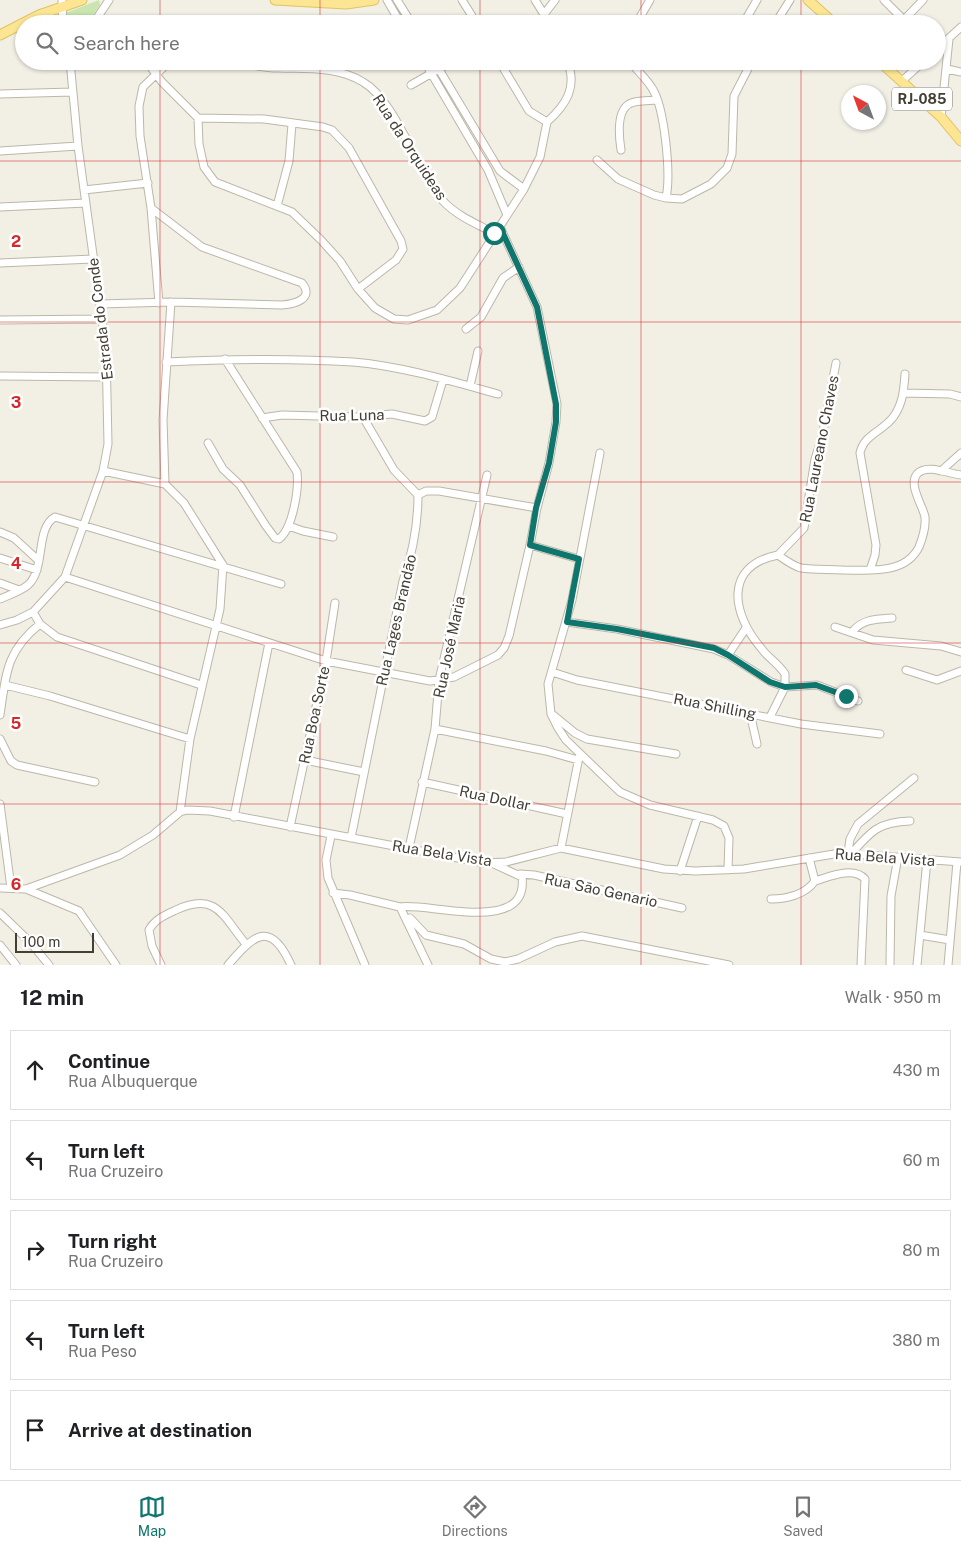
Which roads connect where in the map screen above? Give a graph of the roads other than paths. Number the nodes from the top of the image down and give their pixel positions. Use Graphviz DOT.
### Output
graph roads {
  1 [pos="82,0"];
  2 [pos="109,0"];
  3 [pos="275,0"];
  4 [pos="374,0"];
  5 [pos="387,0"];
  6 [pos="397,0"];
  7 [pos="462,0"];
  8 [pos="535,0"];
  9 [pos="555,0"];
  10 [pos="650,0"];
  11 [pos="757,0"];
  12 [pos="790,0"];
  13 [pos="808,0"];
  14 [pos="884,0"];
  15 [pos="924,0"];
  16 [pos="323,2"];
  17 [pos="62,4"];
  18 [pos="544,13"];
  19 [pos="40,15"];
  20 [pos="99,15"];
  21 [pos="396,15"];
  22 [pos="406,15"];
  23 [pos="471,15"];
  24 [pos="641,15"];
  25 [pos="748,15"];
  26 [pos="781,15"];
  27 [pos="825,15"];
  28 [pos="896,15"];
  29 [pos="909,15"];
  30 [pos="961,27"];
  31 [pos="15,28"];
  32 [pos="0,35"];
  33 [pos="949,39"];
  34 [pos="946,42"];
  35 [pos="947,69"];
  36 [pos="71,70"];
  37 [pos="154,70"];
  38 [pos="160,70"];
  39 [pos="325,70"];
  40 [pos="430,70"];
  41 [pos="439,70"];
  42 [pos="504,70"];
  43 [pos="570,70"];
  44 [pos="637,70"];
  45 [pos="747,70"];
  46 [pos="889,70"];
  47 [pos="914,70"];
  48 [pos="961,72"];
  49 [pos="156,73"];
  50 [pos="432,74"];
  51 [pos="902,81"];
  52 [pos="410,85"];
  53 [pos="72,92"];
  54 [pos="0,94"];
  55 [pos="657,100"];
  56 [pos="941,116"];
  57 [pos="198,118"];
  58 [pos="463,118"];
  59 [pos="547,122"];
  60 [pos="292,124"];
  61 [pos="961,140"];
  62 [pos="78,146"];
  63 [pos="622,150"];
  64 [pos="0,151"];
  65 [pos="597,160"];
  66 [pos="148,183"];
  67 [pos="524,189"];
  68 [pos="84,190"];
  69 [pos="666,198"];
  70 [pos="86,203"];
  71 [pos="277,206"];
  72 [pos="0,207"];
  73 [pos="151,208"];
  74 [pos="507,215"];
  75 [pos="500,227"];
  76 [pos="494,233"];
  77 [pos="93,259"];
  78 [pos="0,263"];
  79 [pos="519,266"];
  80 [pos="358,289"];
  81 [pos="171,302"];
  82 [pos="159,303"];
  83 [pos="100,304"];
  84 [pos="101,319"];
  85 [pos="0,320"];
  86 [pos="466,329"];
  87 [pos="478,351"];
  88 [pos="225,359"];
  89 [pos="166,362"];
  90 [pos="836,363"];
  91 [pos="904,374"];
  92 [pos="0,376"];
  93 [pos="108,377"];
  94 [pos="443,380"];
  95 [pos="470,386"];
  96 [pos="904,392"];
  97 [pos="498,394"];
  98 [pos="961,397"];
  99 [pos="363,417"];
  100 [pos="262,418"];
  101 [pos="208,444"];
  102 [pos="961,453"];
  103 [pos="600,454"];
  104 [pos="103,471"];
  105 [pos="941,471"];
  106 [pos="487,475"];
  107 [pos="961,475"];
  108 [pos="165,484"];
  109 [pos="418,495"];
  110 [pos="482,500"];
  111 [pos="536,508"];
  112 [pos="82,525"];
  113 [pos="289,526"];
  114 [pos="0,532"];
  115 [pos="334,537"];
  116 [pos="530,545"];
  117 [pos="778,556"];
  118 [pos="0,558"];
  119 [pos="579,559"];
  120 [pos="38,561"];
  121 [pos="223,565"];
  122 [pos="37,570"];
  123 [pos="870,570"];
  124 [pos="65,577"];
  125 [pos="0,583"];
  126 [pos="281,584"];
  127 [pos="19,590"];
  128 [pos="0,599"];
  129 [pos="335,603"];
  130 [pos="34,612"];
  131 [pos="892,618"];
  132 [pos="567,622"];
  133 [pos="40,624"];
  134 [pos="0,625"];
  135 [pos="215,625"];
  136 [pos="835,627"];
  137 [pos="746,628"];
  138 [pos="854,631"];
  139 [pos="270,643"];
  140 [pos="961,652"];
  141 [pos="728,655"];
  142 [pos="326,661"];
  143 [pos="906,670"];
  144 [pos="961,671"];
  145 [pos="552,672"];
  146 [pos="384,674"];
  147 [pos="438,680"];
  148 [pos="4,685"];
  149 [pos="201,685"];
  150 [pos="785,687"];
  151 [pos="858,701"];
  152 [pos="750,713"];
  153 [pos="551,714"];
  154 [pos="0,715"];
  155 [pos="770,717"];
  156 [pos="435,729"];
  157 [pos="880,734"];
  158 [pos="0,739"];
  159 [pos="190,739"];
  160 [pos="757,744"];
  161 [pos="676,754"];
  162 [pos="579,757"];
  163 [pos="305,760"];
  164 [pos="364,772"];
  165 [pos="914,778"];
  166 [pos="95,782"];
  167 [pos="422,782"];
  168 [pos="0,804"];
  169 [pos="180,812"];
  170 [pos="567,814"];
  171 [pos="698,816"];
  172 [pos="234,817"];
  173 [pos="910,821"];
  174 [pos="290,827"];
  175 [pos="331,836"];
  176 [pos="351,838"];
  177 [pos="409,848"];
  178 [pos="561,848"];
  179 [pos="850,853"];
  180 [pos="809,858"];
  181 [pos="898,858"];
  182 [pos="927,860"];
  183 [pos="959,862"];
  184 [pos="494,864"];
  185 [pos="728,870"];
  186 [pos="680,871"];
  187 [pos="520,874"];
  188 [pos="815,882"];
  189 [pos="0,888"];
  190 [pos="11,888"];
  191 [pos="26,889"];
  192 [pos="333,893"];
  193 [pos="771,900"];
  194 [pos="400,907"];
  195 [pos="418,908"];
  196 [pos="682,908"];
  197 [pos="0,913"];
  198 [pos="408,919"];
  199 [pos="920,935"];
  200 [pos="950,940"];
  201 [pos="246,944"];
  202 [pos="0,945"];
  203 [pos="492,962"];
  204 [pos="16,965"];
  205 [pos="49,965"];
  206 [pos="116,965"];
  207 [pos="161,965"];
  208 [pos="228,965"];
  209 [pos="291,965"];
  210 [pos="365,965"];
  211 [pos="428,965"];
  212 [pos="729,965"];
  213 [pos="861,965"];
  214 [pos="890,965"];
  215 [pos="917,965"];
  216 [pos="948,965"];
  1 -- 17 [label="main road"];
  2 -- 20 [label="street"];
  3 -- 16 [label="main road"];
  4 -- 16 [label="main road"];
  5 -- 21 [label="street"];
  6 -- 22 [label="street"];
  7 -- 23 [label="street"];
  8 -- 18 [label="street"];
  9 -- 18 [label="street"];
  10 -- 24 [label="street"];
  11 -- 25 [label="street"];
  12 -- 26 [label="street"];
  13 -- 27 [label="main road"];
  14 -- 28 [label="street"];
  15 -- 29 [label="street"];
  17 -- 19 [label="main road"];
  30 -- 33 [label="street"];
  31 -- 32 [label="main road"];
  33 -- 34 [label="street"];
  33 -- 35 [label="street"];
  35 -- 48 [label="street"];
  35 -- 56 [label="street"];
  36 -- 53 [label="street, Estrada do Conde"];
  37 -- 49 [label="street"];
  38 -- 49 [label="street"];
  39 -- 76 [label="street, Rua da Orquideas"];
  40 -- 50 [label="street"];
  41 -- 50 [label="street"];
  41 -- 58 [label="street"];
  42 -- 59 [label="street"];
  43 -- 59 [label="street"];
  44 -- 55 [label="street"];
  45 -- 69 [label="street"];
  46 -- 51 [label="main road, RJ-085"];
  47 -- 51 [label="street"];
  49 -- 57 [label="street"];
  49 -- 66 [label="street"];
  50 -- 52 [label="street"];
  50 -- 58 [label="street"];
  51 -- 56 [label="main road, RJ-085"];
  53 -- 54 [label="street"];
  53 -- 62 [label="street, Estrada do Conde"];
  55 -- 63 [label="street"];
  55 -- 69 [label="street"];
  56 -- 61 [label="main road, RJ-085"];
  57 -- 60 [label="street"];
  57 -- 71 [label="street"];
  58 -- 67 [label="street"];
  58 -- 74 [label="street"];
  59 -- 67 [label="street"];
  60 -- 71 [label="street"];
  60 -- 80 [label="street"];
  62 -- 64 [label="street"];
  62 -- 68 [label="street, Estrada do Conde"];
  65 -- 69 [label="street"];
  66 -- 68 [label="street"];
  66 -- 73 [label="street"];
  67 -- 74 [label="street"];
  68 -- 70 [label="street, Estrada do Conde"];
  70 -- 72 [label="street"];
  70 -- 77 [label="street, Estrada do Conde"];
  71 -- 80 [label="street"];
  73 -- 81 [label="street"];
  73 -- 82 [label="street"];
  74 -- 75 [label="street"];
  75 -- 76 [label="street"];
  75 -- 79 [label="street"];
  76 -- 80 [label="street"];
  77 -- 78 [label="street"];
  77 -- 83 [label="street, Estrada do Conde"];
  79 -- 86 [label="street"];
  79 -- 111 [label="street"];
  81 -- 82 [label="street"];
  81 -- 89 [label="street"];
  82 -- 83 [label="street"];
  83 -- 84 [label="street, Estrada do Conde"];
  84 -- 85 [label="street"];
  84 -- 93 [label="street, Estrada do Conde"];
  87 -- 95 [label="street"];
  88 -- 89 [label="street"];
  88 -- 94 [label="street"];
  88 -- 100 [label="street"];
  89 -- 108 [label="street"];
  90 -- 117 [label="street, Rua Laureano Chaves"];
  91 -- 96 [label="street"];
  92 -- 93 [label="street"];
  93 -- 104 [label="street, Estrada do Conde"];
  94 -- 95 [label="street"];
  94 -- 99 [label="street, Rua Luna"];
  95 -- 97 [label="street"];
  96 -- 98 [label="street"];
  96 -- 123 [label="street"];
  99 -- 100 [label="street, Rua Luna"];
  99 -- 109 [label="street"];
  100 -- 113 [label="street"];
  101 -- 113 [label="street"];
  102 -- 105 [label="street"];
  103 -- 119 [label="street"];
  104 -- 108 [label="street"];
  104 -- 112 [label="street, Estrada do Conde"];
  105 -- 107 [label="street"];
  105 -- 123 [label="street"];
  106 -- 110 [label="street, Rua José Maria"];
  108 -- 121 [label="street"];
  109 -- 110 [label="street"];
  109 -- 146 [label="street, Rua Lages Brandão"];
  110 -- 111 [label="street"];
  110 -- 147 [label="street, Rua José Maria"];
  111 -- 116 [label="street"];
  112 -- 120 [label="street"];
  112 -- 121 [label="street"];
  112 -- 124 [label="street, Estrada do Conde"];
  113 -- 115 [label="street"];
  114 -- 120 [label="street"];
  116 -- 119 [label="street"];
  116 -- 147 [label="street"];
  117 -- 123 [label="street"];
  117 -- 137 [label="street"];
  118 -- 122 [label="street"];
  119 -- 132 [label="street"];
  120 -- 122 [label="street"];
  121 -- 126 [label="street"];
  121 -- 135 [label="street"];
  122 -- 127 [label="street"];
  124 -- 130 [label="street, Estrada do Conde"];
  124 -- 135 [label="street"];
  125 -- 127 [label="street"];
  127 -- 128 [label="street"];
  129 -- 142 [label="street, Rua Boa Sorte"];
  130 -- 133 [label="street"];
  130 -- 134 [label="street, Estrada do Conde"];
  131 -- 138 [label="street"];
  132 -- 141 [label="street"];
  132 -- 145 [label="street"];
  133 -- 148 [label="street"];
  133 -- 149 [label="street"];
  135 -- 139 [label="street"];
  135 -- 149 [label="street"];
  136 -- 138 [label="street"];
  137 -- 141 [label="street"];
  137 -- 150 [label="street"];
  138 -- 140 [label="street"];
  139 -- 142 [label="street"];
  139 -- 172 [label="street"];
  141 -- 150 [label="street"];
  142 -- 146 [label="street"];
  142 -- 163 [label="street, Rua Boa Sorte"];
  143 -- 144 [label="street"];
  145 -- 152 [label="street, Rua Shilling"];
  145 -- 153 [label="street"];
  146 -- 147 [label="street"];
  146 -- 164 [label="street, Rua Lages Brandão"];
  147 -- 156 [label="street, Rua José Maria"];
  148 -- 154 [label="street"];
  148 -- 159 [label="street"];
  149 -- 159 [label="street"];
  150 -- 151 [label="street"];
  150 -- 155 [label="street"];
  152 -- 155 [label="street, Rua Shilling"];
  152 -- 160 [label="street"];
  153 -- 161 [label="street"];
  153 -- 162 [label="street"];
  155 -- 157 [label="street, Rua Shilling"];
  156 -- 162 [label="street"];
  156 -- 167 [label="street, Rua José Maria"];
  158 -- 166 [label="street"];
  159 -- 169 [label="street"];
  162 -- 170 [label="street"];
  162 -- 171 [label="street"];
  163 -- 164 [label="street"];
  163 -- 174 [label="street, Rua Boa Sorte"];
  164 -- 176 [label="street, Rua Lages Brandão"];
  165 -- 179 [label="street"];
  167 -- 170 [label="street, Rua Dollar"];
  167 -- 177 [label="street, Rua José Maria"];
  168 -- 190 [label="street"];
  169 -- 172 [label="street, Rua Bela Vista"];
  169 -- 191 [label="street"];
  170 -- 178 [label="street"];
  171 -- 185 [label="street"];
  171 -- 186 [label="street"];
  172 -- 174 [label="street, Rua Bela Vista"];
  173 -- 179 [label="street"];
  174 -- 175 [label="street, Rua Bela Vista"];
  175 -- 176 [label="street, Rua Bela Vista"];
  175 -- 192 [label="street"];
  176 -- 177 [label="street, Rua Bela Vista"];
  177 -- 184 [label="street, Rua Bela Vista"];
  178 -- 184 [label="street, Rua Bela Vista"];
  178 -- 186 [label="street, Rua Bela Vista"];
  179 -- 180 [label="street, Rua Bela Vista"];
  179 -- 181 [label="street, Rua Bela Vista"];
  180 -- 185 [label="street, Rua Bela Vista"];
  180 -- 188 [label="street"];
  181 -- 182 [label="street, Rua Bela Vista"];
  181 -- 214 [label="street"];
  182 -- 183 [label="street, Rua Bela Vista"];
  182 -- 199 [label="street"];
  183 -- 200 [label="street"];
  184 -- 187 [label="street, Rua Sāo Genario"];
  185 -- 186 [label="street, Rua Bela Vista"];
  187 -- 195 [label="street"];
  187 -- 196 [label="street, Rua Sāo Genario"];
  188 -- 193 [label="street"];
  188 -- 213 [label="street"];
  189 -- 190 [label="street"];
  190 -- 191 [label="street"];
  191 -- 206 [label="street"];
  192 -- 194 [label="street"];
  192 -- 210 [label="street"];
  194 -- 195 [label="street"];
  194 -- 198 [label="street"];
  195 -- 198 [label="street"];
  197 -- 205 [label="street"];
  198 -- 203 [label="street"];
  198 -- 211 [label="street"];
  199 -- 200 [label="street"];
  199 -- 215 [label="street"];
  200 -- 216 [label="street"];
  201 -- 207 [label="street"];
  201 -- 208 [label="street"];
  201 -- 209 [label="street"];
  202 -- 204 [label="street"];
  203 -- 212 [label="street"];
}
